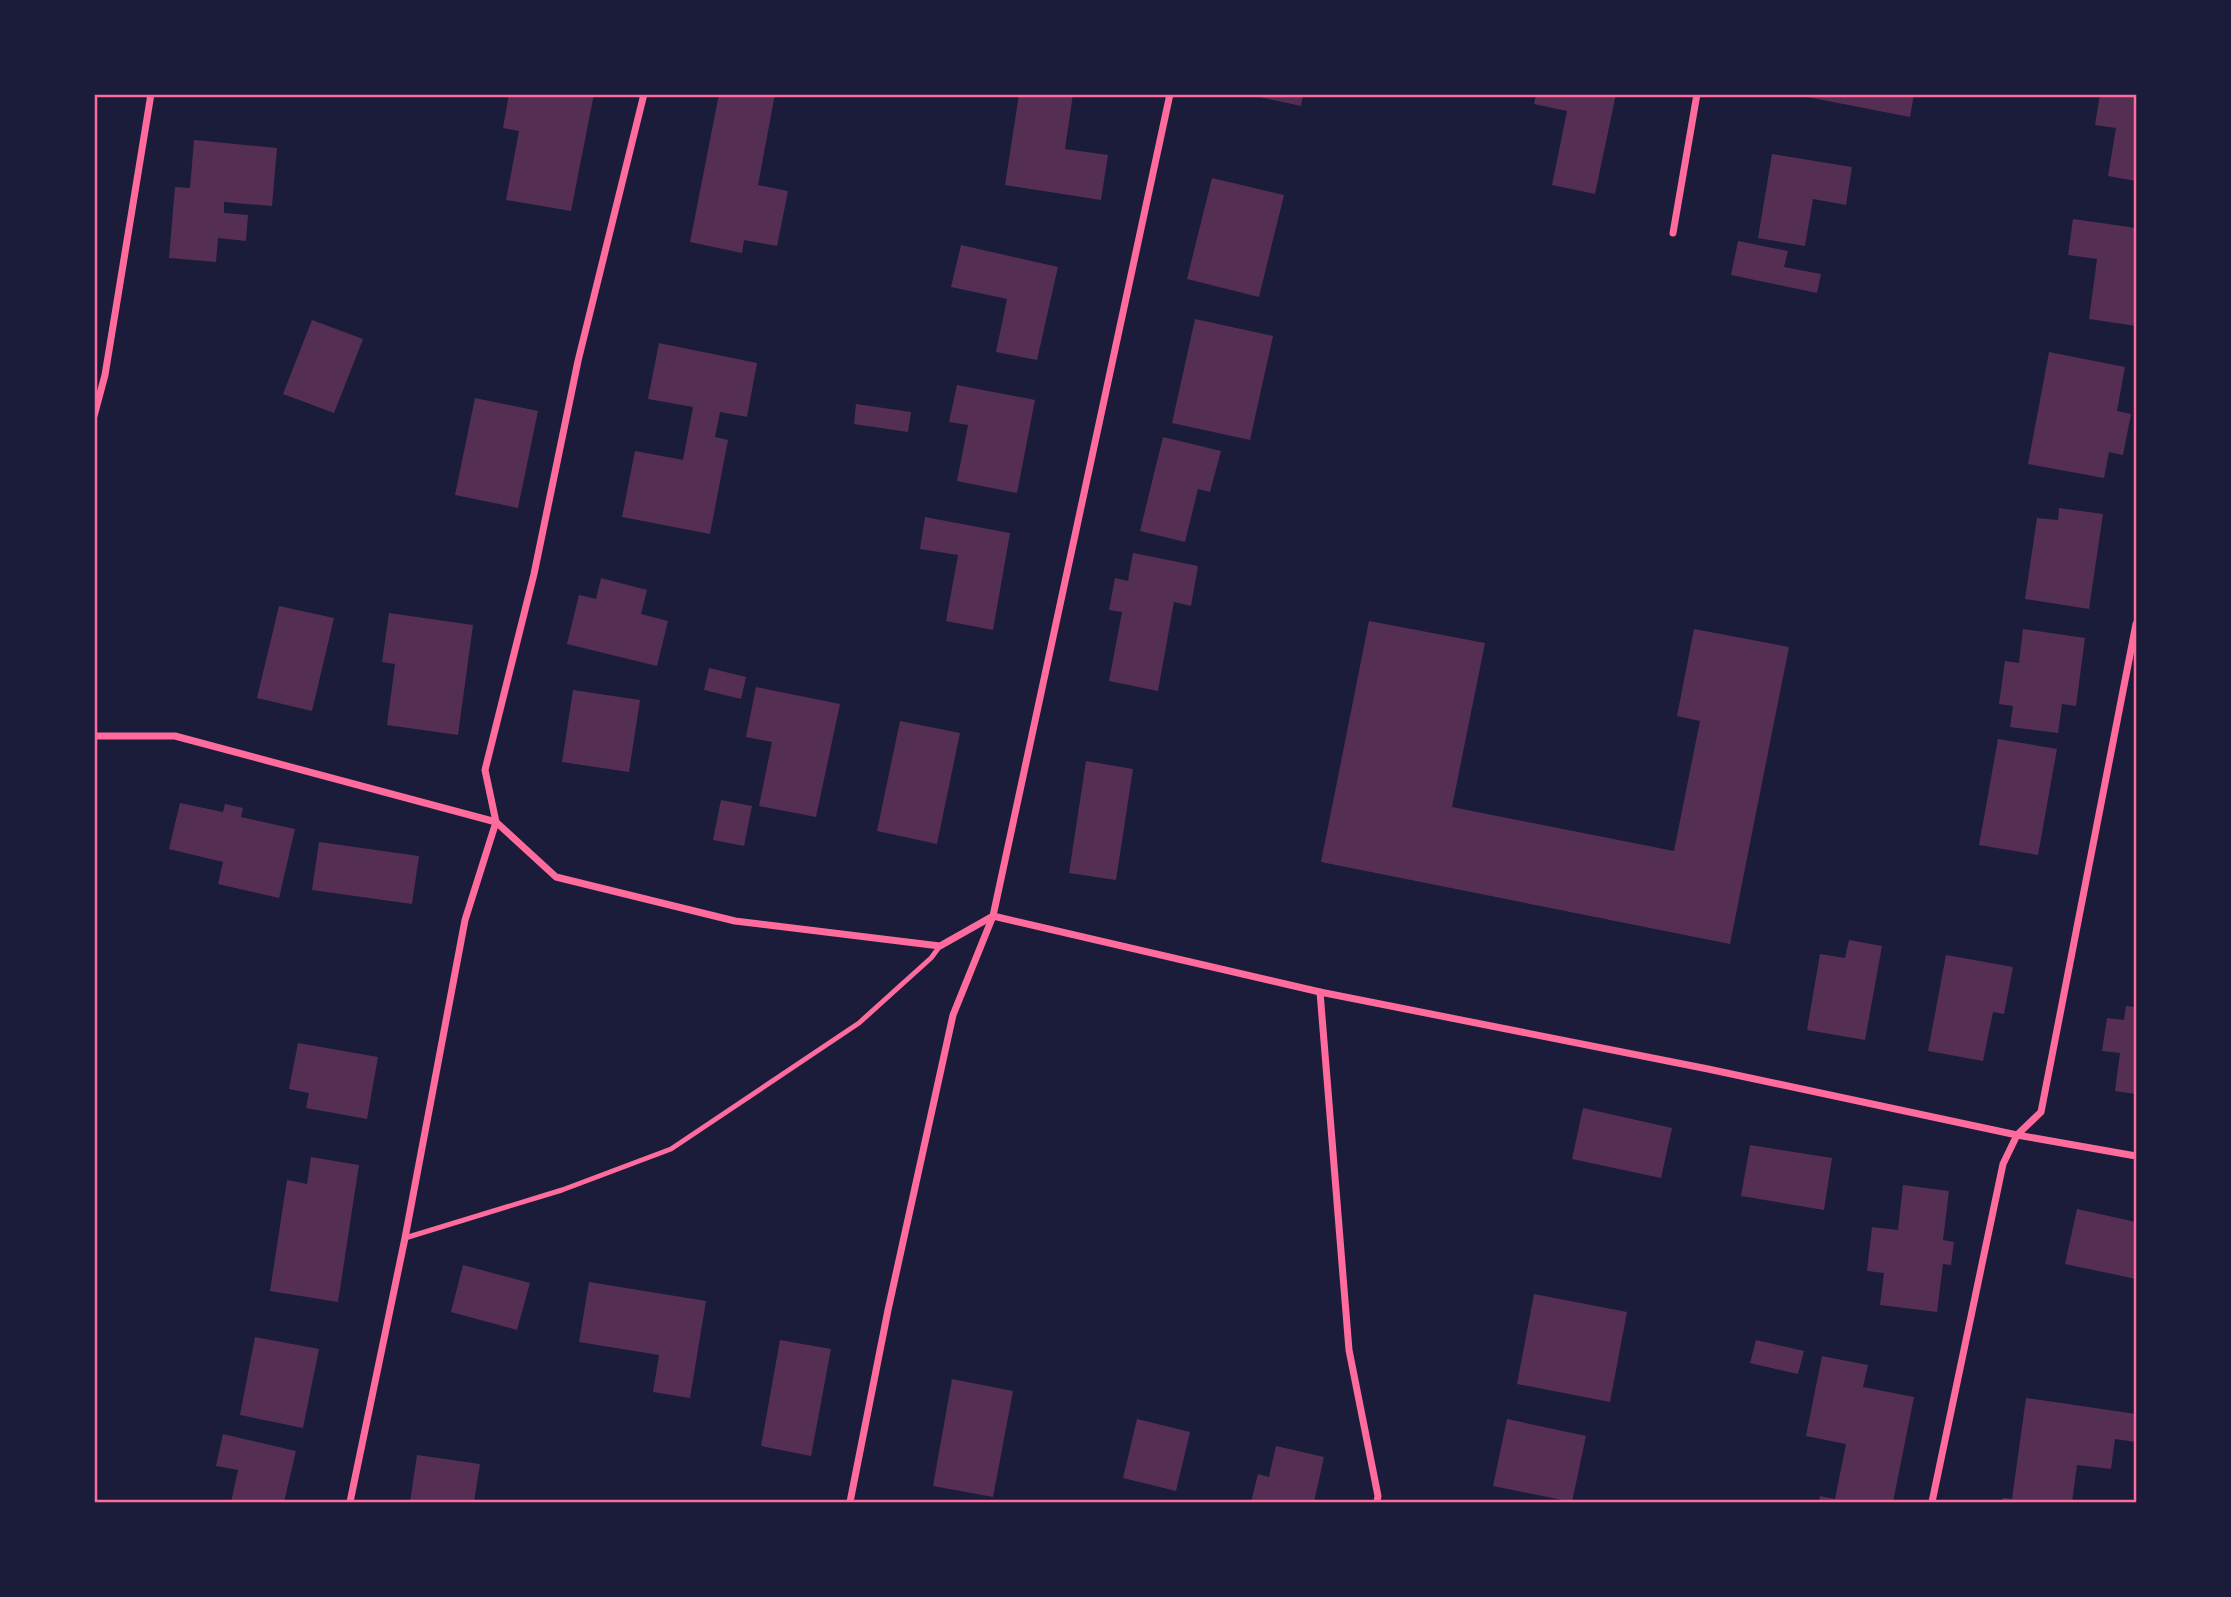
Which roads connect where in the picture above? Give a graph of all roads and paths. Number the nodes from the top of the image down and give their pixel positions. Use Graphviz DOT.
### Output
graph roads {
  1 [pos="151,94"];
  2 [pos="644,94"];
  3 [pos="1170,94"];
  4 [pos="1697,94"];
  5 [pos="1673,233"];
  6 [pos="94,416"];
  7 [pos="2137,624"];
  8 [pos="94,736"];
  9 [pos="496,822"];
  10 [pos="993,916"];
  11 [pos="940,946"];
  12 [pos="1320,992"];
  13 [pos="2017,1135"];
  14 [pos="2137,1156"];
  15 [pos="405,1238"];
  16 [pos="350,1503"];
  17 [pos="850,1503"];
  18 [pos="1377,1503"];
  19 [pos="1933,1503"];
  1 -- 6 [label="street"];
  2 -- 9 [label="street"];
  3 -- 10 [label="street"];
  4 -- 5 [label="street"];
  7 -- 13 [label="street"];
  8 -- 9 [label="street"];
  9 -- 11 [label="street"];
  9 -- 15 [label="street"];
  10 -- 11 [label="street"];
  10 -- 12 [label="street"];
  10 -- 17 [label="street"];
  11 -- 15 [label="lane"];
  12 -- 13 [label="street"];
  12 -- 18 [label="street"];
  13 -- 14 [label="street"];
  13 -- 19 [label="street"];
  15 -- 16 [label="street"];
}
